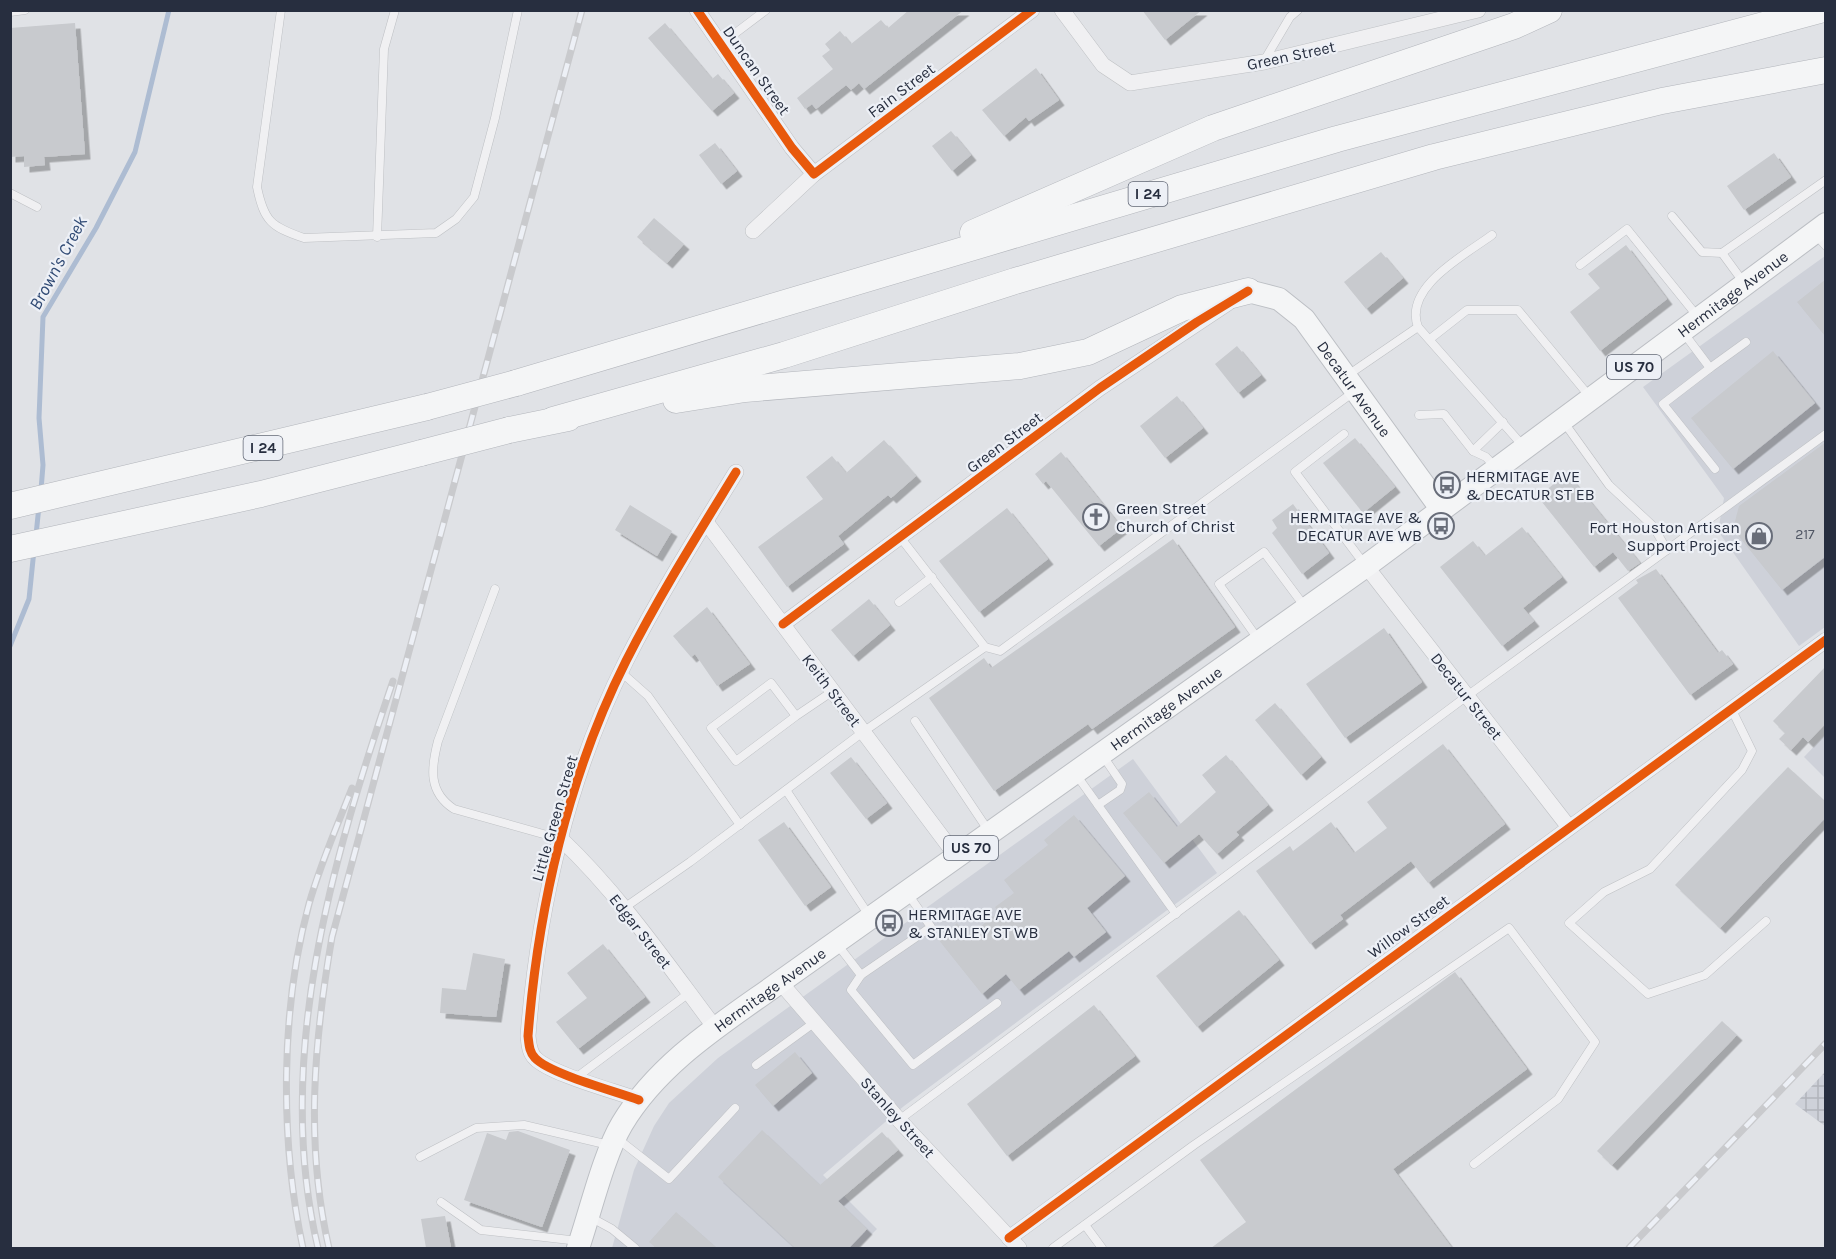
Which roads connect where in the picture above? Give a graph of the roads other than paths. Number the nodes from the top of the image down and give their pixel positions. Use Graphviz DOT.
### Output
graph roads {
  1 [pos="25,10"];
  2 [pos="281,10"];
  3 [pos="395,10"];
  4 [pos="518,10"];
  5 [pos="697,10"];
  6 [pos="766,10"];
  7 [pos="1032,10"];
  8 [pos="1062,10"];
  9 [pos="1298,10"];
  10 [pos="1478,10"];
  11 [pos="1549,10"];
  12 [pos="1820,10"];
  13 [pos="10,12"];
  14 [pos="720,44"];
  15 [pos="1264,62"];
  16 [pos="1823,71"];
  17 [pos="814,174"];
  18 [pos="1826,180"];
  19 [pos="10,193"];
  20 [pos="37,207"];
  21 [pos="1672,216"];
  22 [pos="753,231"];
  23 [pos="1492,234"];
  24 [pos="1822,234"];
  25 [pos="376,237"];
  26 [pos="1722,253"];
  27 [pos="1580,265"];
  28 [pos="862,281"];
  29 [pos="1745,284"];
  30 [pos="1248,291"];
  31 [pos="1691,324"];
  32 [pos="1418,327"];
  33 [pos="1430,339"];
  34 [pos="1746,342"];
  35 [pos="1710,368"];
  36 [pos="1351,384"];
  37 [pos="1591,399"];
  38 [pos="1419,415"];
  39 [pos="553,420"];
  40 [pos="1562,420"];
  41 [pos="1503,422"];
  42 [pos="1344,434"];
  43 [pos="1826,434"];
  44 [pos="1525,448"];
  45 [pos="1473,451"];
  46 [pos="1497,469"];
  47 [pos="1715,469"];
  48 [pos="736,472"];
  49 [pos="10,506"];
  50 [pos="1442,510"];
  51 [pos="706,522"];
  52 [pos="900,537"];
  53 [pos="10,549"];
  54 [pos="1667,550"];
  55 [pos="1365,566"];
  56 [pos="932,577"];
  57 [pos="495,589"];
  58 [pos="899,602"];
  59 [pos="1306,609"];
  60 [pos="783,624"];
  61 [pos="1826,640"];
  62 [pos="1260,641"];
  63 [pos="985,647"];
  64 [pos="621,672"];
  65 [pos="832,691"];
  66 [pos="1467,696"];
  67 [pos="1731,708"];
  68 [pos="796,716"];
  69 [pos="915,721"];
  70 [pos="863,732"];
  71 [pos="1102,754"];
  72 [pos="1075,773"];
  73 [pos="786,790"];
  74 [pos="1098,806"];
  75 [pos="740,825"];
  76 [pos="1568,826"];
  77 [pos="990,834"];
  78 [pos="561,839"];
  79 [pos="957,857"];
  80 [pos="907,892"];
  81 [pos="624,908"];
  82 [pos="1176,914"];
  83 [pos="870,918"];
  84 [pos="1766,921"];
  85 [pos="836,943"];
  86 [pos="861,975"];
  87 [pos="780,982"];
  88 [pos="689,993"];
  89 [pos="996,1003"];
  90 [pos="815,1022"];
  91 [pos="716,1029"];
  92 [pos="756,1065"];
  93 [pos="577,1077"];
  94 [pos="639,1100"];
  95 [pos="735,1108"];
  96 [pos="899,1119"];
  97 [pos="615,1142"];
  98 [pos="420,1157"];
  99 [pos="1474,1164"];
  100 [pos="441,1202"];
  101 [pos="589,1216"];
  102 [pos="1085,1225"];
  103 [pos="1014,1243"];
  104 [pos="579,1245"];
  105 [pos="635,1248"];
  106 [pos="1053,1248"];
  107 [pos="1102,1248"];
  1 -- 13 [label="lane"];
  2 -- 25 [label="lane"];
  3 -- 25 [label="lane"];
  4 -- 25 [label="lane"];
  5 -- 14 [label="street, Duncan Street"];
  6 -- 14 [label="lane"];
  7 -- 17 [label="street, Fain Street"];
  8 -- 15 [label="street, Green Street"];
  9 -- 15 [label="lane"];
  10 -- 15 [label="street, Green Street"];
  11 -- 28 [label="highway"];
  12 -- 28 [label="highway, I 24"];
  14 -- 17 [label="street, Duncan Street"];
  16 -- 39 [label="highway"];
  17 -- 22 [label="street, Fain Street"];
  18 -- 26 [label="lane"];
  19 -- 20 [label="lane"];
  21 -- 26 [label="lane"];
  23 -- 32 [label="lane"];
  24 -- 29 [label="main road, Hermitage Avenue / US 70"];
  26 -- 29 [label="lane"];
  27 -- 31 [label="lane"];
  28 -- 49 [label="highway, I 24, bridge"];
  29 -- 31 [label="main road, Hermitage Avenue / US 70"];
  30 -- 36 [label="main road, Decatur Avenue"];
  30 -- 39 [label="highway"];
  30 -- 52 [label="street, Green Street"];
  31 -- 35 [label="lane"];
  31 -- 37 [label="main road, Hermitage Avenue / US 70"];
  32 -- 33 [label="lane"];
  32 -- 36 [label="lane"];
  33 -- 37 [label="lane"];
  33 -- 41 [label="lane"];
  34 -- 35 [label="lane"];
  35 -- 47 [label="lane"];
  36 -- 50 [label="main road, Decatur Avenue"];
  36 -- 63 [label="lane"];
  37 -- 40 [label="main road, Hermitage Avenue / US 70"];
  38 -- 45 [label="lane"];
  39 -- 53 [label="highway, bridge"];
  40 -- 44 [label="main road, Hermitage Avenue / US 70"];
  40 -- 54 [label="lane"];
  41 -- 44 [label="lane"];
  41 -- 45 [label="lane"];
  42 -- 55 [label="lane"];
  43 -- 54 [label="lane"];
  44 -- 46 [label="main road, Hermitage Avenue / US 70"];
  45 -- 46 [label="lane"];
  46 -- 50 [label="main road, Hermitage Avenue / US 70"];
  48 -- 51 [label="street, Little Green Street"];
  50 -- 55 [label="main road, Hermitage Avenue / US 70"];
  51 -- 60 [label="street, Keith Street"];
  51 -- 64 [label="street, Little Green Street"];
  52 -- 56 [label="lane"];
  52 -- 60 [label="street, Green Street"];
  54 -- 66 [label="lane"];
  55 -- 59 [label="main road, Hermitage Avenue / US 70"];
  55 -- 66 [label="street, Decatur Street"];
  56 -- 58 [label="lane"];
  56 -- 63 [label="lane"];
  57 -- 78 [label="lane"];
  59 -- 62 [label="main road, Hermitage Avenue / US 70"];
  59 -- 62 [label="lane"];
  60 -- 65 [label="street, Keith Street"];
  61 -- 67 [label="street, Willow Street"];
  62 -- 71 [label="main road, Hermitage Avenue / US 70"];
  63 -- 70 [label="lane"];
  64 -- 75 [label="lane"];
  64 -- 78 [label="street, Little Green Street"];
  65 -- 68 [label="lane"];
  65 -- 70 [label="street, Keith Street"];
  66 -- 76 [label="street, Decatur Street"];
  66 -- 82 [label="lane"];
  67 -- 76 [label="street, Willow Street"];
  67 -- 84 [label="lane"];
  68 -- 68 [label="lane"];
  69 -- 77 [label="lane"];
  70 -- 73 [label="lane"];
  70 -- 79 [label="street, Keith Street"];
  71 -- 72 [label="main road, Hermitage Avenue / US 70"];
  71 -- 74 [label="lane"];
  72 -- 74 [label="lane"];
  72 -- 77 [label="main road, Hermitage Avenue / US 70"];
  73 -- 75 [label="lane"];
  73 -- 83 [label="lane"];
  74 -- 82 [label="lane"];
  75 -- 81 [label="lane"];
  76 -- 103 [label="street, Willow Street"];
  77 -- 79 [label="main road, Hermitage Avenue / US 70"];
  78 -- 81 [label="street, Edgar Street"];
  78 -- 93 [label="street, Little Green Street"];
  79 -- 80 [label="main road, Hermitage Avenue / US 70"];
  80 -- 83 [label="main road, Hermitage Avenue / US 70"];
  80 -- 86 [label="lane"];
  81 -- 88 [label="street, Edgar Street"];
  82 -- 96 [label="lane"];
  83 -- 85 [label="main road, Hermitage Avenue / US 70"];
  85 -- 86 [label="lane"];
  85 -- 87 [label="main road, Hermitage Avenue / US 70"];
  86 -- 89 [label="lane"];
  87 -- 90 [label="street, Stanley Street"];
  87 -- 91 [label="main road, Hermitage Avenue / US 70"];
  88 -- 91 [label="street, Edgar Street"];
  88 -- 93 [label="lane"];
  90 -- 92 [label="lane"];
  90 -- 96 [label="street, Stanley Street"];
  91 -- 94 [label="main road, Hermitage Avenue / US 70"];
  93 -- 94 [label="street, Little Green Street"];
  94 -- 97 [label="main road, Hermitage Avenue / US 70"];
  95 -- 97 [label="lane"];
  96 -- 103 [label="street, Stanley Street"];
  97 -- 98 [label="lane"];
  97 -- 101 [label="main road, Hermitage Avenue / US 70"];
  99 -- 102 [label="lane"];
  100 -- 104 [label="lane"];
  101 -- 104 [label="main road, Hermitage Avenue / US 70"];
  101 -- 105 [label="lane"];
  102 -- 106 [label="lane"];
  102 -- 107 [label="lane"];
}
